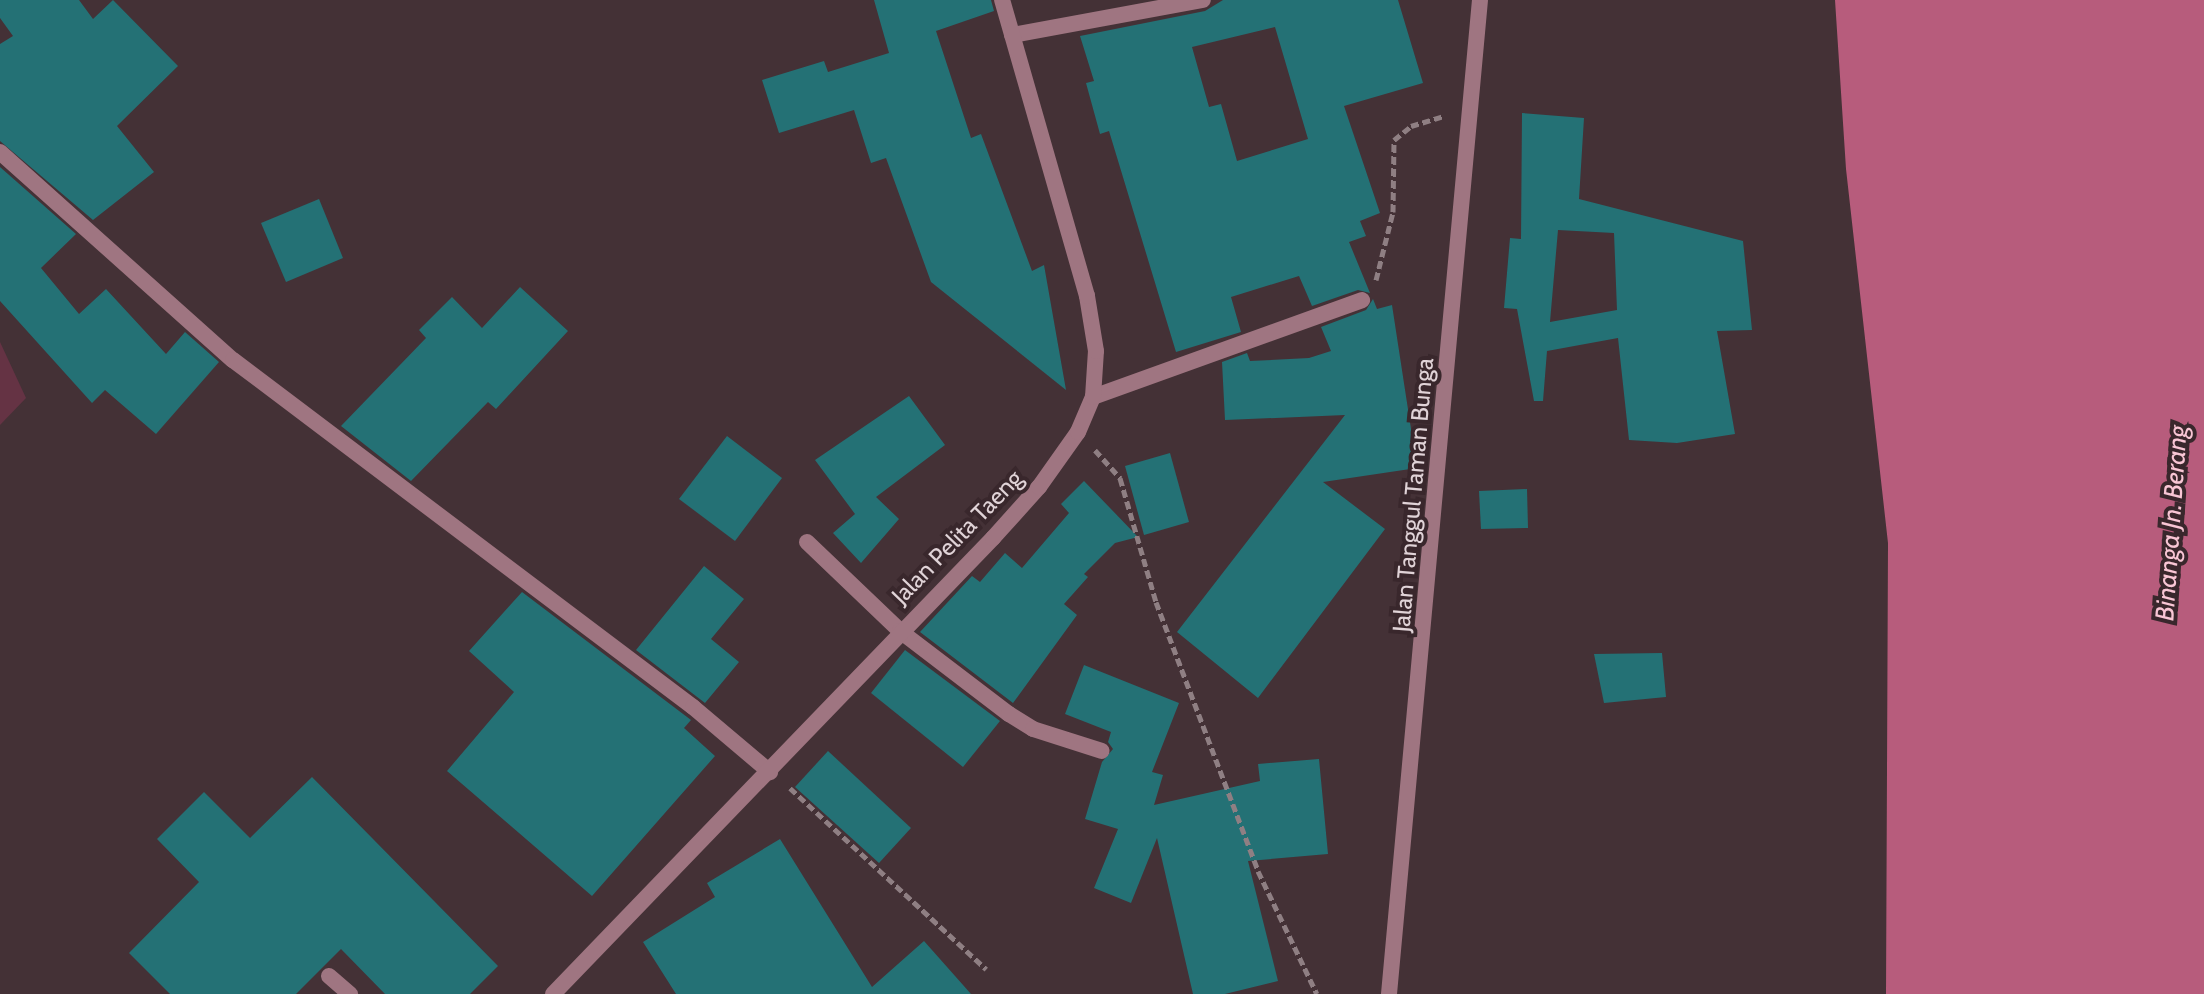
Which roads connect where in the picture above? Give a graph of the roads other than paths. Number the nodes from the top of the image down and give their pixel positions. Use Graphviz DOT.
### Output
graph roads {
  1 [pos="1002,0"];
  2 [pos="1203,0"];
  3 [pos="1480,0"];
  4 [pos="1012,35"];
  5 [pos="0,152"];
  6 [pos="1362,300"];
  7 [pos="1093,397"];
  8 [pos="807,542"];
  9 [pos="900,631"];
  10 [pos="1102,751"];
  11 [pos="770,772"];
  12 [pos="329,976"];
  13 [pos="350,994"];
  14 [pos="553,994"];
  15 [pos="1389,994"];
  1 -- 4 [label="street, Jalan Pelita Taeng"];
  2 -- 4 [label="street"];
  3 -- 15 [label="street, Jalan Tanggul Taman Bunga"];
  4 -- 7 [label="street, Jalan Pelita Taeng"];
  5 -- 11 [label="street"];
  6 -- 7 [label="street"];
  7 -- 9 [label="street, Jalan Pelita Taeng"];
  8 -- 9 [label="street"];
  9 -- 10 [label="street"];
  9 -- 11 [label="street, Jalan Pelita Taeng"];
  11 -- 14 [label="street, Jalan Pelita Taeng"];
  12 -- 13 [label="street"];
}
